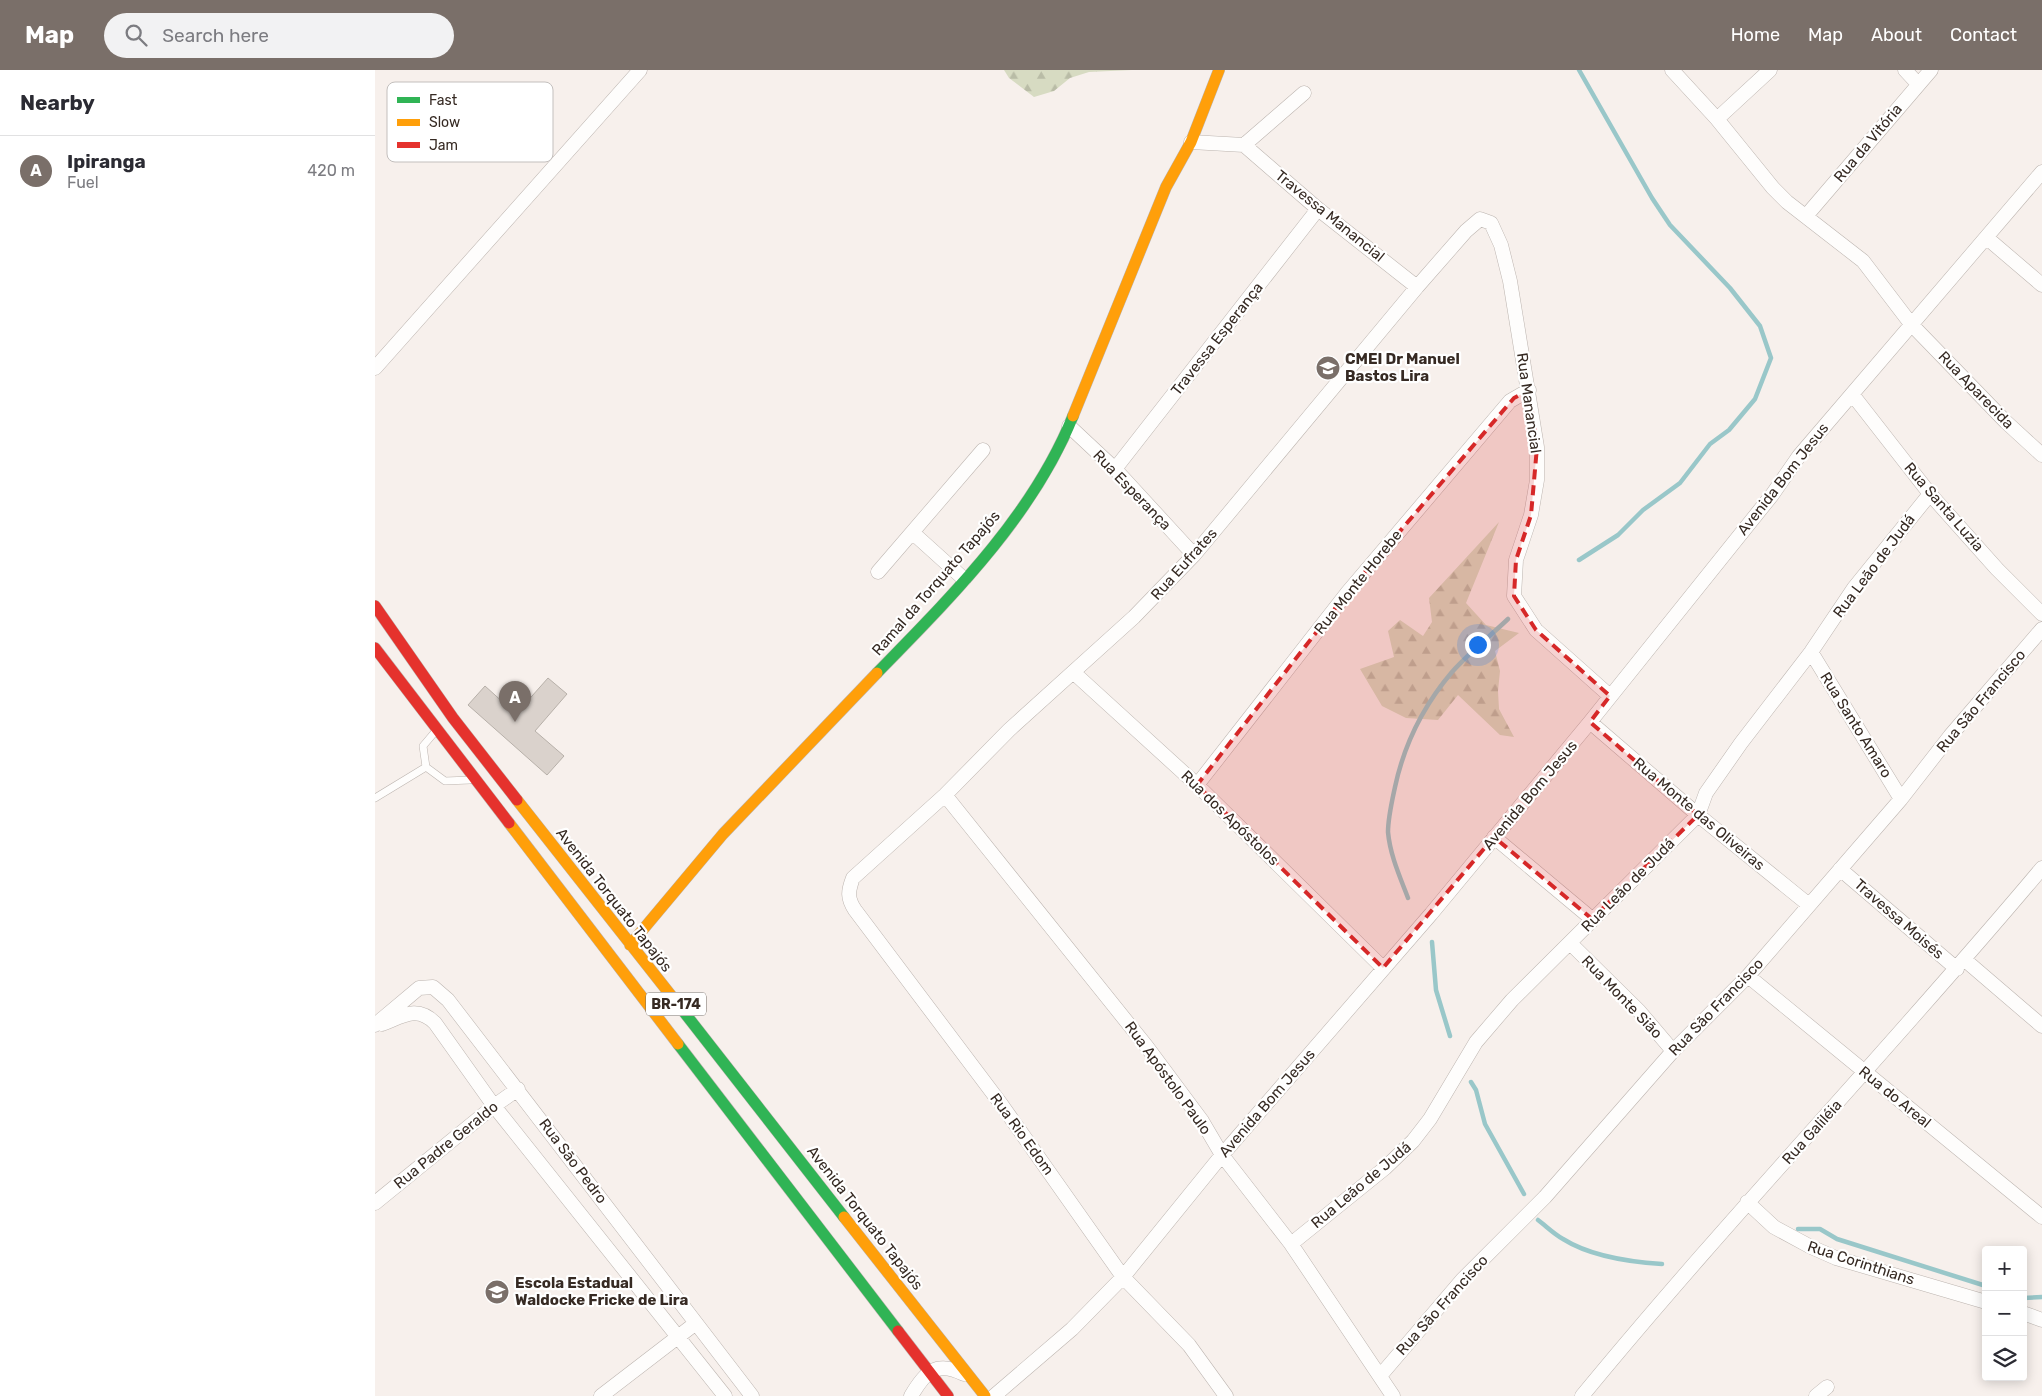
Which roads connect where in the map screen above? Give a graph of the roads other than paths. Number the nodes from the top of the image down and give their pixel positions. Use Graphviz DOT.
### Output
graph roads {
  1 [pos="640,70"];
  2 [pos="1219,70"];
  3 [pos="1672,70"];
  4 [pos="1770,70"];
  5 [pos="1905,70"];
  6 [pos="1931,70"];
  7 [pos="1918,84"];
  8 [pos="1304,93"];
  9 [pos="1717,119"];
  10 [pos="1191,142"];
  11 [pos="1244,145"];
  12 [pos="2042,172"];
  13 [pos="1318,209"];
  14 [pos="1806,216"];
  15 [pos="1466,231"];
  16 [pos="1987,238"];
  17 [pos="2042,285"];
  18 [pos="1417,287"];
  19 [pos="1911,324"];
  20 [pos="375,368"];
  21 [pos="1529,390"];
  22 [pos="1852,394"];
  23 [pos="1069,426"];
  24 [pos="983,450"];
  25 [pos="2042,455"];
  26 [pos="1115,469"];
  27 [pos="1930,494"];
  28 [pos="913,533"];
  29 [pos="1193,556"];
  30 [pos="878,572"];
  31 [pos="964,579"];
  32 [pos="375,606"];
  33 [pos="2042,614"];
  34 [pos="2042,629"];
  35 [pos="375,648"];
  36 [pos="1811,652"];
  37 [pos="1073,672"];
  38 [pos="1610,696"];
  39 [pos="1590,722"];
  40 [pos="437,730"];
  41 [pos="426,767"];
  42 [pos="475,780"];
  43 [pos="1197,785"];
  44 [pos="945,795"];
  45 [pos="375,798"];
  46 [pos="1901,799"];
  47 [pos="1698,814"];
  48 [pos="1494,837"];
  49 [pos="868,864"];
  50 [pos="2042,868"];
  51 [pos="1840,869"];
  52 [pos="1809,905"];
  53 [pos="1592,919"];
  54 [pos="1569,943"];
  55 [pos="630,945"];
  56 [pos="1961,965"];
  57 [pos="1383,968"];
  58 [pos="1748,976"];
  59 [pos="375,1026"];
  60 [pos="2042,1026"];
  61 [pos="1673,1051"];
  62 [pos="1866,1073"];
  63 [pos="518,1089"];
  64 [pos="494,1106"];
  65 [pos="1222,1155"];
  66 [pos="1747,1202"];
  67 [pos="375,1203"];
  68 [pos="2042,1217"];
  69 [pos="1291,1244"];
  70 [pos="1123,1277"];
  71 [pos="1982,1301"];
  72 [pos="2027,1314"];
  73 [pos="2042,1320"];
  74 [pos="696,1323"];
  75 [pos="676,1336"];
  76 [pos="929,1372"];
  77 [pos="1380,1376"];
  78 [pos="971,1377"];
  79 [pos="1827,1387"];
  80 [pos="601,1396"];
  81 [pos="725,1396"];
  82 [pos="752,1396"];
  83 [pos="911,1396"];
  84 [pos="948,1396"];
  85 [pos="985,1396"];
  86 [pos="994,1396"];
  87 [pos="1227,1396"];
  88 [pos="1393,1396"];
  89 [pos="1582,1396"];
  90 [pos="1816,1396"];
  1 -- 20 [label="street"];
  2 -- 10 [label="main road, Ramal da Torquato Tapajós"];
  3 -- 9 [label="street, Rua Aparecida"];
  4 -- 9 [label="street"];
  5 -- 7 [label="street"];
  6 -- 7 [label="street, Rua da Vitória"];
  7 -- 14 [label="street, Rua da Vitória"];
  8 -- 11 [label="street"];
  9 -- 14 [label="street, Rua Aparecida"];
  10 -- 11 [label="street"];
  10 -- 23 [label="main road, Ramal da Torquato Tapajós"];
  11 -- 13 [label="street, Travessa Manancial"];
  12 -- 16 [label="street, Avenida Bom Jesus"];
  13 -- 18 [label="street, Travessa Manancial"];
  13 -- 26 [label="street, Travessa Esperança"];
  14 -- 19 [label="street, Rua Aparecida"];
  15 -- 18 [label="street, Rua Eufrates"];
  15 -- 21 [label="street, Rua Manancial"];
  16 -- 17 [label="street"];
  16 -- 19 [label="street, Avenida Bom Jesus"];
  18 -- 29 [label="street, Rua Eufrates"];
  19 -- 22 [label="street, Avenida Bom Jesus"];
  19 -- 25 [label="street, Rua Aparecida"];
  21 -- 38 [label="street, Rua Manancial"];
  21 -- 43 [label="street, Rua Monte Horebe"];
  22 -- 27 [label="street, Rua Santa Luzia"];
  22 -- 38 [label="street, Avenida Bom Jesus"];
  23 -- 26 [label="street, Rua Esperança"];
  23 -- 31 [label="main road, Ramal da Torquato Tapajós"];
  24 -- 28 [label="street"];
  26 -- 29 [label="street, Rua Esperança"];
  27 -- 33 [label="street, Rua Santa Luzia"];
  27 -- 36 [label="street, Rua Leão de Judá"];
  28 -- 30 [label="street"];
  28 -- 31 [label="street"];
  29 -- 37 [label="street, Rua Eufrates"];
  31 -- 55 [label="main road, Ramal da Torquato Tapajós"];
  32 -- 55 [label="main road, Avenida Torquato Tapajós / BR-174"];
  34 -- 46 [label="street, Rua São Francisco"];
  35 -- 40 [label="main road, BR-174"];
  36 -- 46 [label="street, Rua Santo Amaro"];
  36 -- 47 [label="street, Rua Leão de Judá"];
  37 -- 43 [label="street, Rua dos Apóstolos"];
  37 -- 44 [label="street, Rua Eufrates"];
  38 -- 39 [label="street, Avenida Bom Jesus"];
  39 -- 47 [label="street, Rua Monte das Oliveiras"];
  39 -- 48 [label="street, Avenida Bom Jesus"];
  40 -- 41 [label="lane"];
  40 -- 42 [label="main road, BR-174"];
  41 -- 42 [label="lane"];
  41 -- 45 [label="lane"];
  42 -- 76 [label="main road, BR-174"];
  43 -- 57 [label="street, Rua dos Apóstolos"];
  44 -- 49 [label="street, Rua Eufrates"];
  44 -- 65 [label="street, Rua Apóstolo Paulo"];
  46 -- 51 [label="street, Rua São Francisco"];
  47 -- 52 [label="street, Rua Monte das Oliveiras"];
  47 -- 53 [label="street, Rua Leão de Judá"];
  48 -- 53 [label="street"];
  48 -- 57 [label="street, Avenida Bom Jesus"];
  49 -- 70 [label="street, Rua Rio Edom"];
  50 -- 56 [label="street, Rua Galiléia"];
  51 -- 52 [label="street, Rua São Francisco"];
  51 -- 56 [label="street, Travessa Moisés"];
  52 -- 58 [label="street, Rua São Francisco"];
  53 -- 54 [label="street, Rua Leão de Judá"];
  54 -- 61 [label="street, Rua Monte Sião"];
  54 -- 69 [label="street, Rua Leão de Judá"];
  55 -- 78 [label="main road, Avenida Torquato Tapajós / BR-174"];
  56 -- 60 [label="street, Travessa Moisés"];
  56 -- 62 [label="street, Rua Galiléia"];
  57 -- 65 [label="street, Avenida Bom Jesus"];
  58 -- 61 [label="street, Rua São Francisco"];
  58 -- 62 [label="street, Rua do Areal"];
  59 -- 63 [label="street, Rua São Pedro"];
  59 -- 64 [label="street, Rua São Pedro"];
  61 -- 77 [label="street, Rua São Francisco"];
  62 -- 66 [label="street, Rua Galiléia"];
  62 -- 68 [label="street, Rua do Areal"];
  63 -- 64 [label="street, Rua Padre Geraldo"];
  63 -- 74 [label="street, Rua São Pedro"];
  64 -- 67 [label="street, Rua Padre Geraldo"];
  64 -- 75 [label="street, Rua São Pedro"];
  65 -- 69 [label="street, Rua Apóstolo Paulo"];
  65 -- 70 [label="street, Avenida Bom Jesus"];
  66 -- 71 [label="street, Rua Corinthians"];
  66 -- 89 [label="street, Rua Galiléia"];
  69 -- 77 [label="street, Rua Apóstolo Paulo"];
  70 -- 86 [label="street, Avenida Bom Jesus"];
  70 -- 87 [label="street, Rua Rio Edom"];
  72 -- 73 [label="street"];
  74 -- 75 [label="street"];
  74 -- 82 [label="street, Rua São Pedro"];
  75 -- 80 [label="street"];
  75 -- 81 [label="street, Rua São Pedro"];
  76 -- 78 [label="street"];
  76 -- 83 [label="street"];
  76 -- 84 [label="main road, BR-174"];
  77 -- 88 [label="street, Rua Apóstolo Paulo"];
  78 -- 85 [label="main road, Avenida Torquato Tapajós / BR-174"];
  79 -- 90 [label="street"];
}
